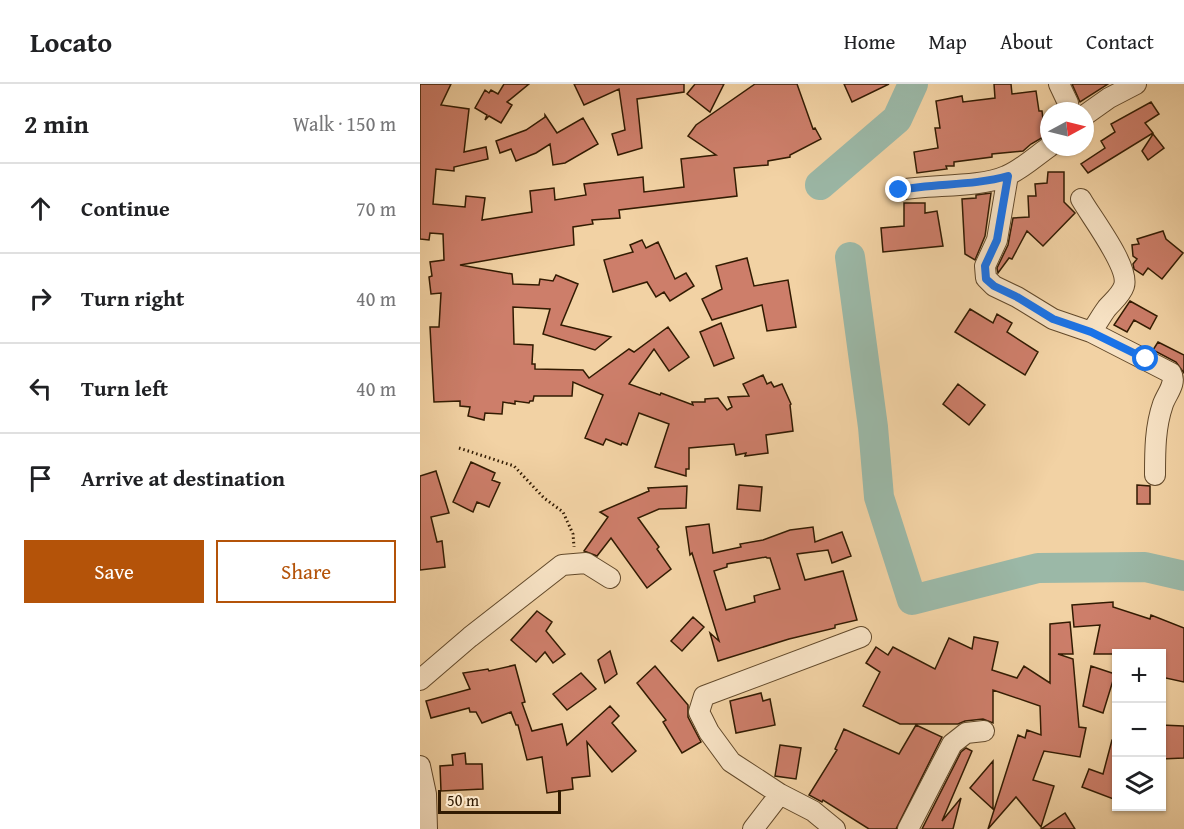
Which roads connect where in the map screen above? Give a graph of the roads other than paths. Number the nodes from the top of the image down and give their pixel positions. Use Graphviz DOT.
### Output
graph roads {
  1 [pos="1059,84"];
  2 [pos="1136,84"];
  3 [pos="1068,102"];
  4 [pos="1094,109"];
  5 [pos="1040,153"];
  6 [pos="1008,176"];
  7 [pos="899,190"];
  8 [pos="1081,200"];
  9 [pos="1091,332"];
  10 [pos="1155,475"];
  11 [pos="610,578"];
  12 [pos="861,637"];
  13 [pos="420,680"];
  14 [pos="984,731"];
  15 [pos="420,766"];
  16 [pos="780,794"];
  17 [pos="427,829"];
  18 [pos="753,829"];
  19 [pos="835,829"];
  20 [pos="908,829"];
  1 -- 3 [label="street"];
  2 -- 4 [label="street"];
  5 -- 6 [label="street"];
  6 -- 7 [label="street"];
  6 -- 9 [label="street"];
  8 -- 9 [label="street"];
  9 -- 10 [label="street"];
  11 -- 13 [label="street"];
  12 -- 16 [label="street"];
  14 -- 20 [label="street"];
  15 -- 17 [label="street"];
  16 -- 18 [label="street"];
  16 -- 19 [label="street"];
}
